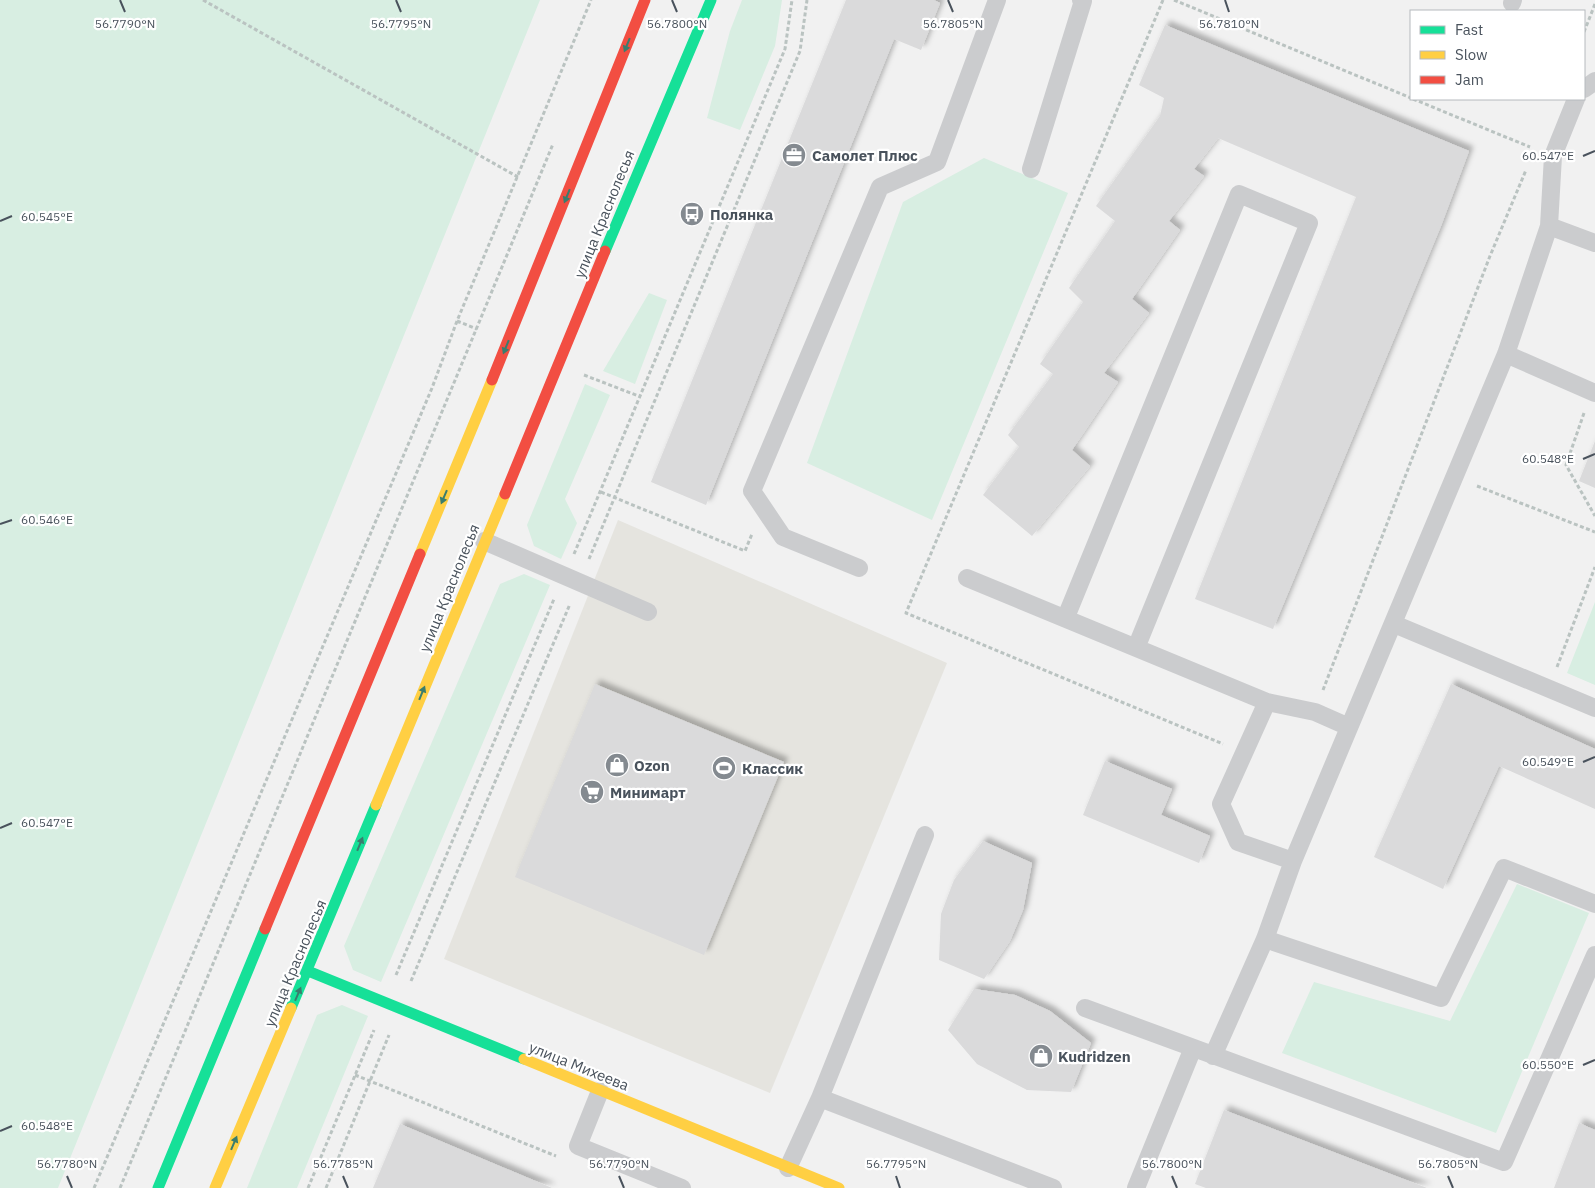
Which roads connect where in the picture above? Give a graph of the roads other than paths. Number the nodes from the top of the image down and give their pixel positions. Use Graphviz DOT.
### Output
graph roads {
  1 [pos="646,0"];
  2 [pos="711,0"];
  3 [pos="996,0"];
  4 [pos="1081,0"];
  5 [pos="1576,100"];
  6 [pos="1031,169"];
  7 [pos="1549,226"];
  8 [pos="1595,243"];
  9 [pos="1506,354"];
  10 [pos="1593,392"];
  11 [pos="484,541"];
  12 [pos="859,568"];
  13 [pos="967,578"];
  14 [pos="648,612"];
  15 [pos="1066,617"];
  16 [pos="1394,624"];
  17 [pos="1136,648"];
  18 [pos="1267,702"];
  19 [pos="1595,708"];
  20 [pos="1349,727"];
  21 [pos="925,835"];
  22 [pos="1293,861"];
  23 [pos="1595,904"];
  24 [pos="1265,940"];
  25 [pos="1595,955"];
  26 [pos="308,971"];
  27 [pos="1085,1008"];
  28 [pos="1193,1048"];
  29 [pos="1213,1056"];
  30 [pos="600,1091"];
  31 [pos="820,1098"];
  32 [pos="788,1168"];
  33 [pos="158,1188"];
  34 [pos="215,1188"];
  35 [pos="682,1188"];
  36 [pos="839,1188"];
  37 [pos="1052,1188"];
  38 [pos="1136,1188"];
  1 -- 33 [label="street, one-way"];
  2 -- 11 [label="street, улица Краснолесья"];
  3 -- 12 [label="lane"];
  4 -- 6 [label="lane"];
  5 -- 7 [label="lane"];
  7 -- 8 [label="lane"];
  7 -- 9 [label="lane"];
  9 -- 10 [label="lane"];
  9 -- 16 [label="lane"];
  11 -- 14 [label="lane"];
  26 -- 11 [label="street, улица Краснолесья, one-way"];
  13 -- 15 [label="lane"];
  15 -- 17 [label="lane"];
  15 -- 17 [label="lane"];
  16 -- 19 [label="lane"];
  16 -- 20 [label="lane"];
  17 -- 18 [label="lane"];
  18 -- 20 [label="lane"];
  18 -- 22 [label="lane"];
  20 -- 22 [label="lane"];
  21 -- 31 [label="lane"];
  22 -- 24 [label="lane"];
  23 -- 24 [label="lane"];
  24 -- 29 [label="lane"];
  25 -- 29 [label="lane"];
  26 -- 30 [label="street, улица Михеева"];
  34 -- 26 [label="street, улица Краснолесья, one-way"];
  27 -- 28 [label="lane"];
  28 -- 29 [label="lane"];
  28 -- 38 [label="lane"];
  30 -- 32 [label="street, улица Михеева"];
  30 -- 35 [label="lane"];
  31 -- 32 [label="lane"];
  31 -- 37 [label="lane"];
  32 -- 36 [label="street, улица Михеева"];
}
